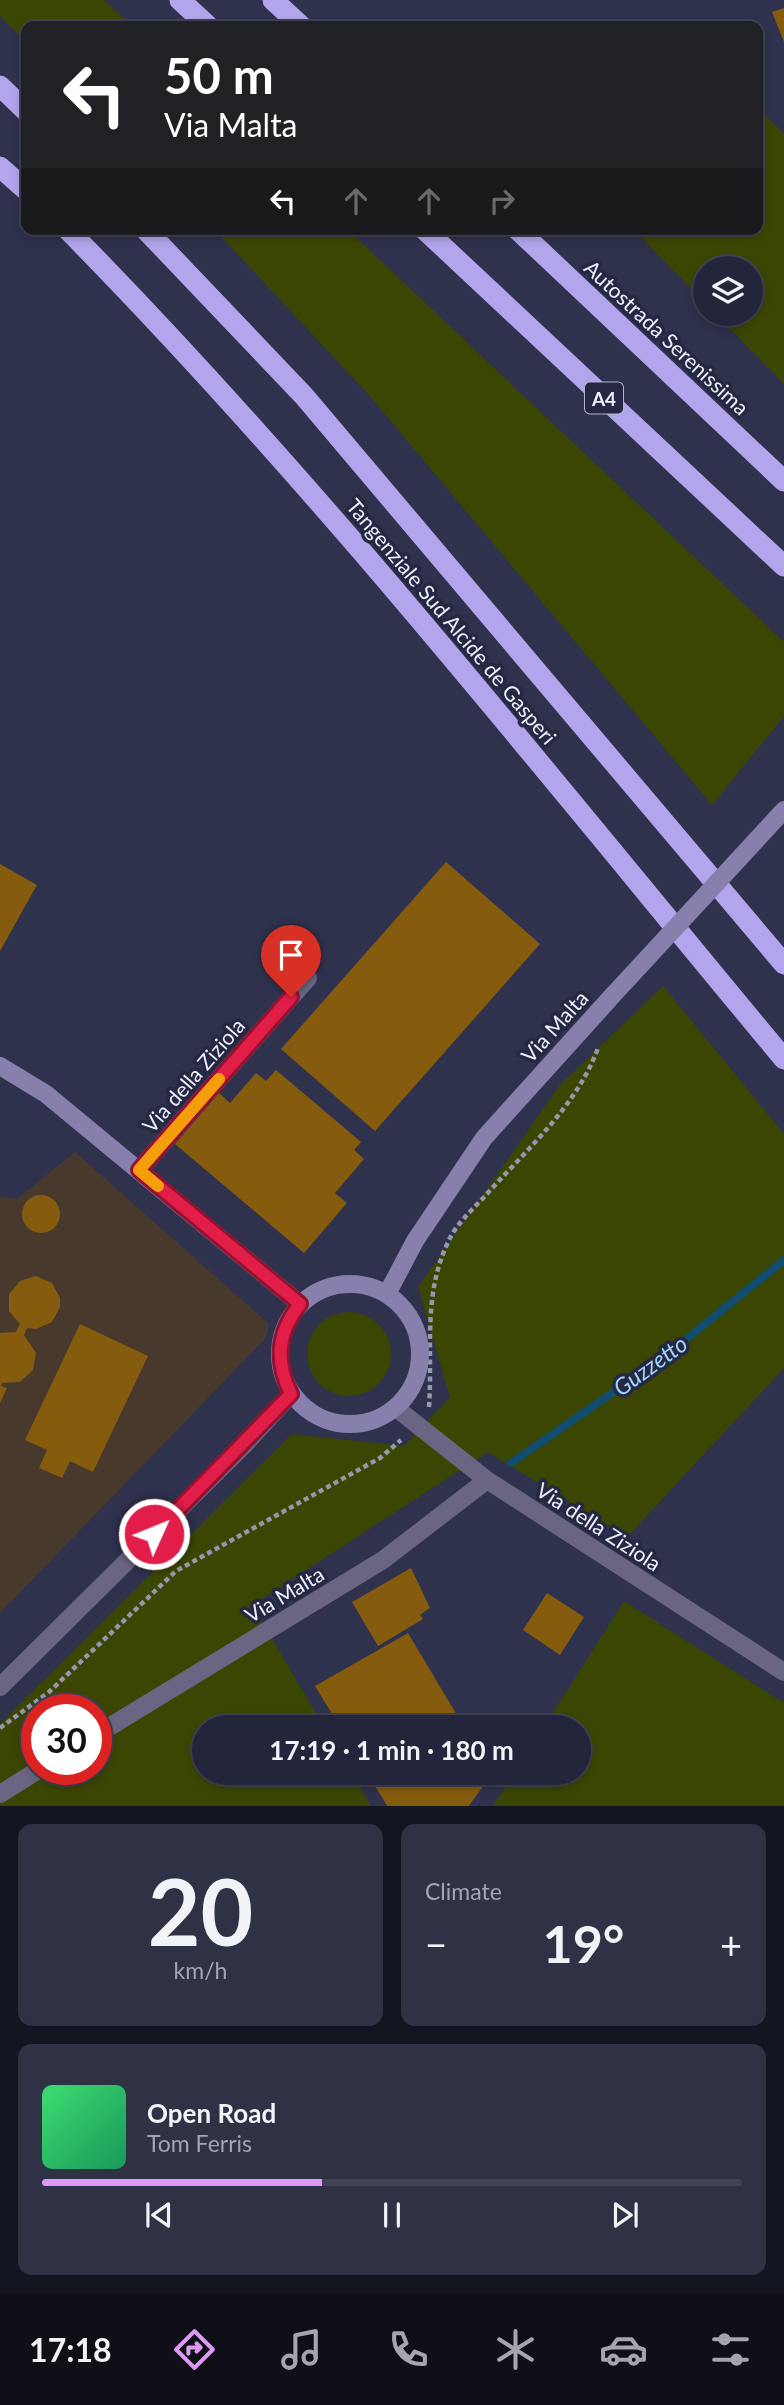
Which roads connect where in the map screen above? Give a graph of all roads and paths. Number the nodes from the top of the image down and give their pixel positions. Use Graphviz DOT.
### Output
graph roads {
  1 [pos="180,0"];
  2 [pos="273,0"];
  3 [pos="203,21"];
  4 [pos="296,21"];
  5 [pos="0,86"];
  6 [pos="21,106"];
  7 [pos="0,167"];
  8 [pos="21,186"];
  9 [pos="73,235"];
  10 [pos="151,235"];
  11 [pos="430,235"];
  12 [pos="523,235"];
  13 [pos="784,481"];
  14 [pos="784,566"];
  15 [pos="784,810"];
  16 [pos="784,964"];
  17 [pos="308,978"];
  18 [pos="601,1038"];
  19 [pos="784,1059"];
  20 [pos="0,1066"];
  21 [pos="139,1170"];
  22 [pos="387,1294"];
  23 [pos="300,1304"];
  24 [pos="291,1394"];
  25 [pos="396,1408"];
  26 [pos="417,1424"];
  27 [pos="487,1480"];
  28 [pos="784,1672"];
  29 [pos="0,1687"];
  30 [pos="112,1725"];
  31 [pos="0,1728"];
  32 [pos="21,1781"];
  33 [pos="0,1794"];
  1 -- 3 [label="highway"];
  2 -- 4 [label="highway"];
  5 -- 6 [label="highway"];
  7 -- 8 [label="highway"];
  9 -- 19 [label="highway, Tangenziale Sud Alcide de Gasperi"];
  10 -- 16 [label="highway, Tangenziale Sud Alcide de Gasperi"];
  11 -- 14 [label="highway, A4"];
  12 -- 13 [label="highway, Autostrada Serenissima"];
  15 -- 22 [label="street, Via Malta, bridge"];
  17 -- 21 [label="street, Via della Ziziola"];
  18 -- 26 [label="path"];
  20 -- 21 [label="street"];
  21 -- 23 [label="street"];
  22 -- 23 [label="street"];
  22 -- 25 [label="street"];
  23 -- 24 [label="street"];
  24 -- 25 [label="street"];
  24 -- 29 [label="street"];
  25 -- 26 [label="street, Via della Ziziola"];
  26 -- 27 [label="street, Via della Ziziola"];
  26 -- 31 [label="path"];
  27 -- 28 [label="street, Via della Ziziola"];
  27 -- 30 [label="street, Via Malta"];
  32 -- 33 [label="street"];
}
